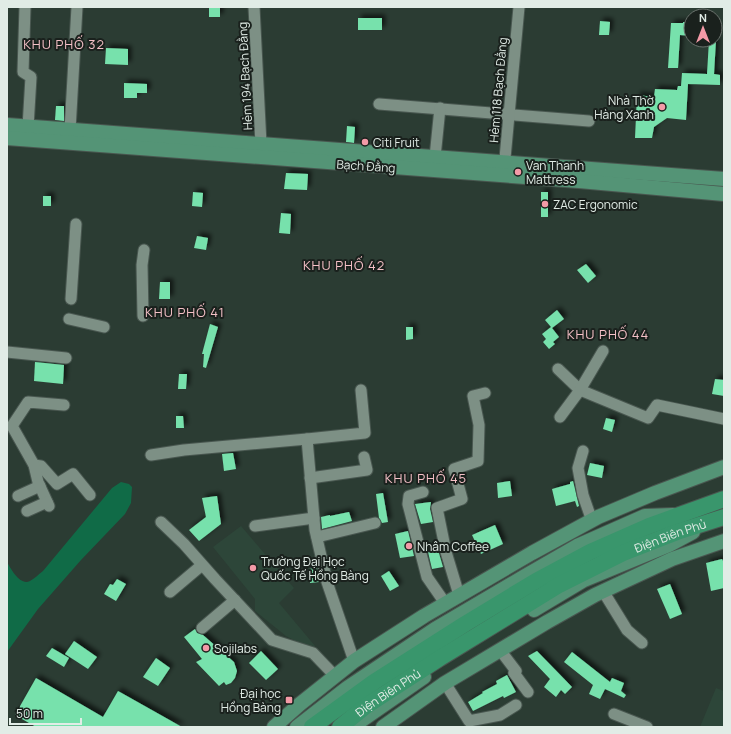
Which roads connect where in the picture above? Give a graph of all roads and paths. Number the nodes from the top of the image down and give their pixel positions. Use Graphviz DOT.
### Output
graph roads {
  1 [pos="25,7"];
  2 [pos="77,7"];
  3 [pos="254,7"];
  4 [pos="519,7"];
  5 [pos="379,104"];
  6 [pos="440,108"];
  7 [pos="509,114"];
  8 [pos="589,121"];
  9 [pos="7,125"];
  10 [pos="28,126"];
  11 [pos="69,136"];
  12 [pos="7,138"];
  13 [pos="261,151"];
  14 [pos="435,157"];
  15 [pos="504,169"];
  16 [pos="628,178"];
  17 [pos="724,179"];
  18 [pos="724,194"];
  19 [pos="76,224"];
  20 [pos="144,250"];
  21 [pos="71,299"];
  22 [pos="143,316"];
  23 [pos="69,319"];
  24 [pos="104,328"];
  25 [pos="604,351"];
  26 [pos="7,352"];
  27 [pos="66,358"];
  28 [pos="558,368"];
  29 [pos="361,390"];
  30 [pos="580,390"];
  31 [pos="485,393"];
  32 [pos="64,405"];
  33 [pos="560,417"];
  34 [pos="724,419"];
  35 [pos="307,439"];
  36 [pos="583,451"];
  37 [pos="151,455"];
  38 [pos="364,457"];
  39 [pos="34,465"];
  40 [pos="724,467"];
  41 [pos="310,478"];
  42 [pos="40,486"];
  43 [pos="423,492"];
  44 [pos="18,496"];
  45 [pos="90,496"];
  46 [pos="724,499"];
  47 [pos="27,512"];
  48 [pos="681,514"];
  49 [pos="723,517"];
  50 [pos="314,518"];
  51 [pos="592,521"];
  52 [pos="161,522"];
  53 [pos="375,523"];
  54 [pos="255,526"];
  55 [pos="317,537"];
  56 [pos="724,541"];
  57 [pos="202,565"];
  58 [pos="602,591"];
  59 [pos="170,592"];
  60 [pos="459,596"];
  61 [pos="235,600"];
  62 [pos="445,604"];
  63 [pos="202,628"];
  64 [pos="642,643"];
  65 [pos="500,650"];
  66 [pos="354,661"];
  67 [pos="335,676"];
  68 [pos="445,683"];
  69 [pos="528,692"];
  70 [pos="516,705"];
  71 [pos="614,714"];
  72 [pos="642,726"];
  73 [pos="274,727"];
  74 [pos="297,727"];
  75 [pos="312,727"];
  76 [pos="340,727"];
  77 [pos="352,727"];
  78 [pos="383,727"];
  1 -- 10 [label="street"];
  2 -- 11 [label="street"];
  3 -- 13 [label="street, Hẻm 194 Bạch Đằng"];
  4 -- 7 [label="street, Hẻm 118 Bạch Đằng"];
  5 -- 6 [label="street"];
  6 -- 7 [label="street"];
  6 -- 14 [label="street"];
  7 -- 8 [label="street"];
  7 -- 15 [label="street, Hẻm 118 Bạch Đằng"];
  9 -- 10 [label="main road, Bạch Đằng"];
  10 -- 11 [label="main road, Bạch Đằng"];
  11 -- 12 [label="main road, Bạch Đằng"];
  11 -- 13 [label="main road, Bạch Đằng"];
  13 -- 14 [label="main road, Bạch Đằng"];
  13 -- 15 [label="main road, Bạch Đằng"];
  14 -- 15 [label="main road, Bạch Đằng"];
  15 -- 16 [label="main road, Bạch Đằng"];
  16 -- 17 [label="main road, Bạch Đằng"];
  16 -- 18 [label="main road, Bạch Đằng"];
  19 -- 21 [label="street"];
  20 -- 22 [label="street"];
  23 -- 24 [label="street"];
  25 -- 30 [label="street"];
  26 -- 27 [label="street"];
  28 -- 30 [label="street"];
  29 -- 35 [label="street"];
  30 -- 33 [label="street"];
  30 -- 34 [label="street"];
  31 -- 60 [label="street"];
  32 -- 39 [label="street"];
  35 -- 37 [label="street"];
  35 -- 41 [label="street"];
  36 -- 51 [label="street"];
  38 -- 41 [label="street"];
  39 -- 42 [label="street"];
  39 -- 45 [label="street"];
  40 -- 51 [label="main road"];
  41 -- 50 [label="street"];
  42 -- 44 [label="street"];
  42 -- 47 [label="street"];
  43 -- 62 [label="street"];
  46 -- 48 [label="highway, Điện Biên Phủ"];
  48 -- 74 [label="main road, Điện Biên Phủ"];
  48 -- 75 [label="highway, Điện Biên Phủ"];
  49 -- 76 [label="highway, Điện Biên Phủ"];
  49 -- 77 [label="main road, Điện Biên Phủ"];
  50 -- 54 [label="street"];
  50 -- 55 [label="street"];
  51 -- 60 [label="main road"];
  52 -- 57 [label="street"];
  53 -- 55 [label="street"];
  55 -- 66 [label="street"];
  56 -- 58 [label="main road, Điện Biên Phủ"];
  57 -- 59 [label="street"];
  57 -- 61 [label="street"];
  58 -- 64 [label="street"];
  58 -- 65 [label="main road, Điện Biên Phủ"];
  60 -- 62 [label="main road"];
  61 -- 63 [label="street"];
  61 -- 67 [label="street"];
  62 -- 66 [label="main road"];
  65 -- 68 [label="main road, Điện Biên Phủ"];
  65 -- 69 [label="street"];
  66 -- 67 [label="main road"];
  67 -- 73 [label="main road"];
  68 -- 70 [label="street"];
  68 -- 78 [label="main road, Điện Biên Phủ"];
  71 -- 72 [label="street"];
}
